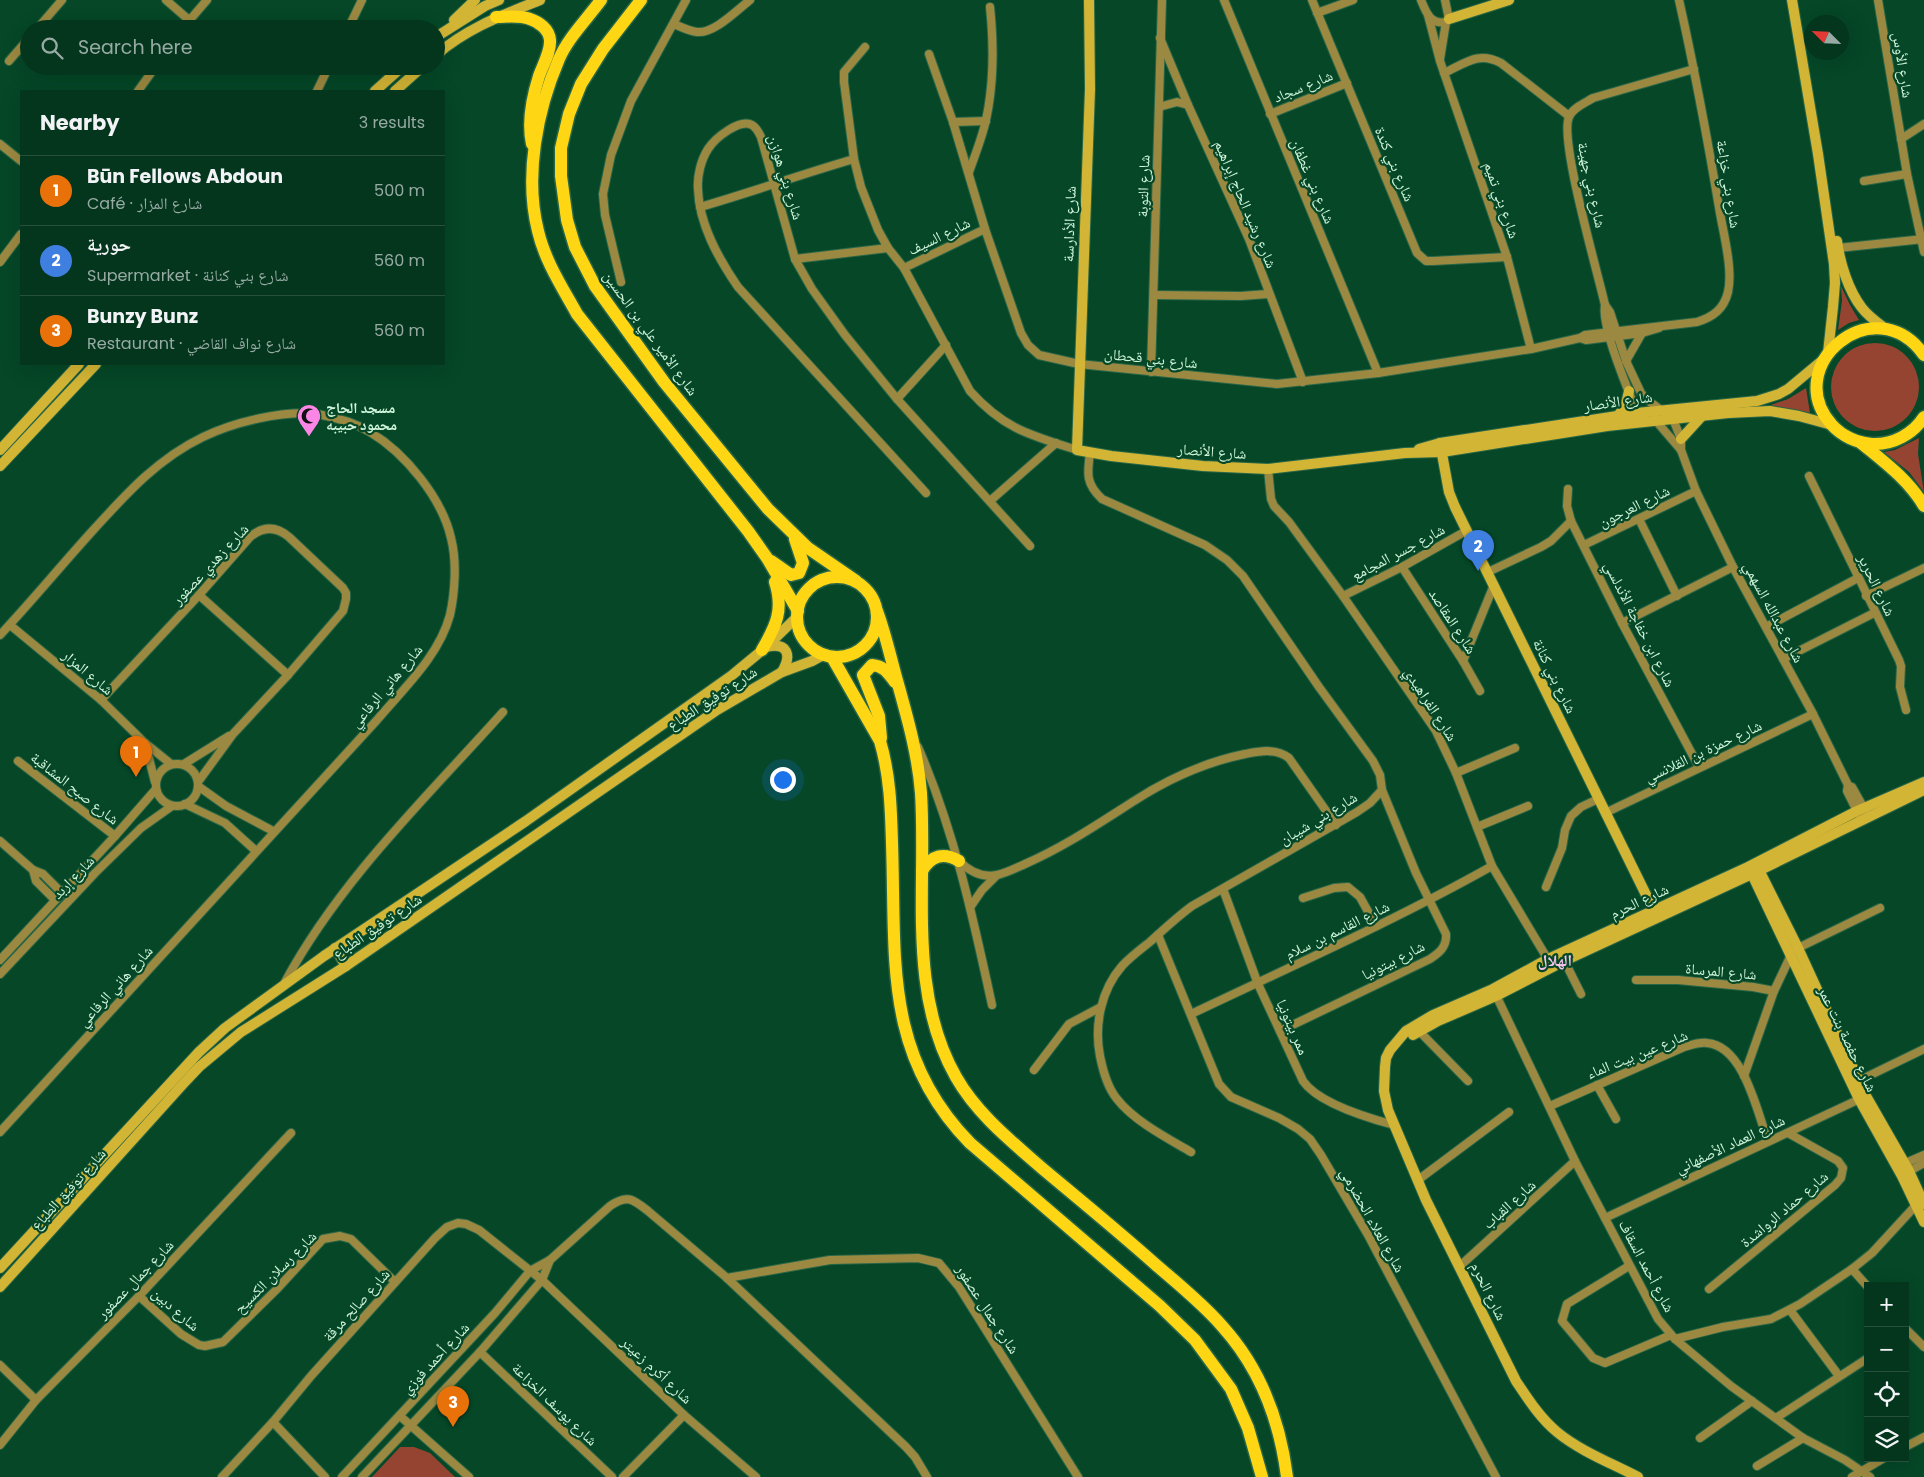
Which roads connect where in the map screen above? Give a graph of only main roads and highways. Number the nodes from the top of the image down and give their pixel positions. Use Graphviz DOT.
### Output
graph roads {
  1 [pos="601,0"];
  2 [pos="641,0"];
  3 [pos="496,17"];
  4 [pos="533,151"];
  5 [pos="1924,355"];
  6 [pos="1923,419"];
  7 [pos="1924,435"];
  8 [pos="1860,442"];
  9 [pos="1924,506"];
  10 [pos="794,535"];
  11 [pos="767,558"];
  12 [pos="856,582"];
  13 [pos="877,611"];
  14 [pos="797,614"];
  15 [pos="764,648"];
  16 [pos="827,656"];
  17 [pos="898,686"];
  18 [pos="880,742"];
  19 [pos="959,862"];
  20 [pos="922,871"];
  21 [pos="1262,1477"];
  22 [pos="1287,1477"];
  1 -- 4 [label="main road"];
  2 -- 10 [label="main road, شارع الأمير علي بن الحسين"];
  3 -- 4 [label="main road"];
  4 -- 11 [label="main road"];
  5 -- 8 [label="main road"];
  6 -- 7 [label="main road"];
  6 -- 8 [label="main road"];
  8 -- 9 [label="main road"];
  10 -- 11 [label="main road"];
  10 -- 12 [label="main road, شارع الأمير علي بن الحسين"];
  11 -- 14 [label="main road"];
  11 -- 15 [label="main road"];
  12 -- 13 [label="main road"];
  12 -- 14 [label="main road"];
  13 -- 16 [label="main road"];
  13 -- 17 [label="main road"];
  14 -- 16 [label="main road"];
  16 -- 18 [label="main road"];
  17 -- 18 [label="main road"];
  17 -- 20 [label="main road"];
  18 -- 21 [label="main road"];
  19 -- 20 [label="main road"];
  20 -- 22 [label="main road"];
}
